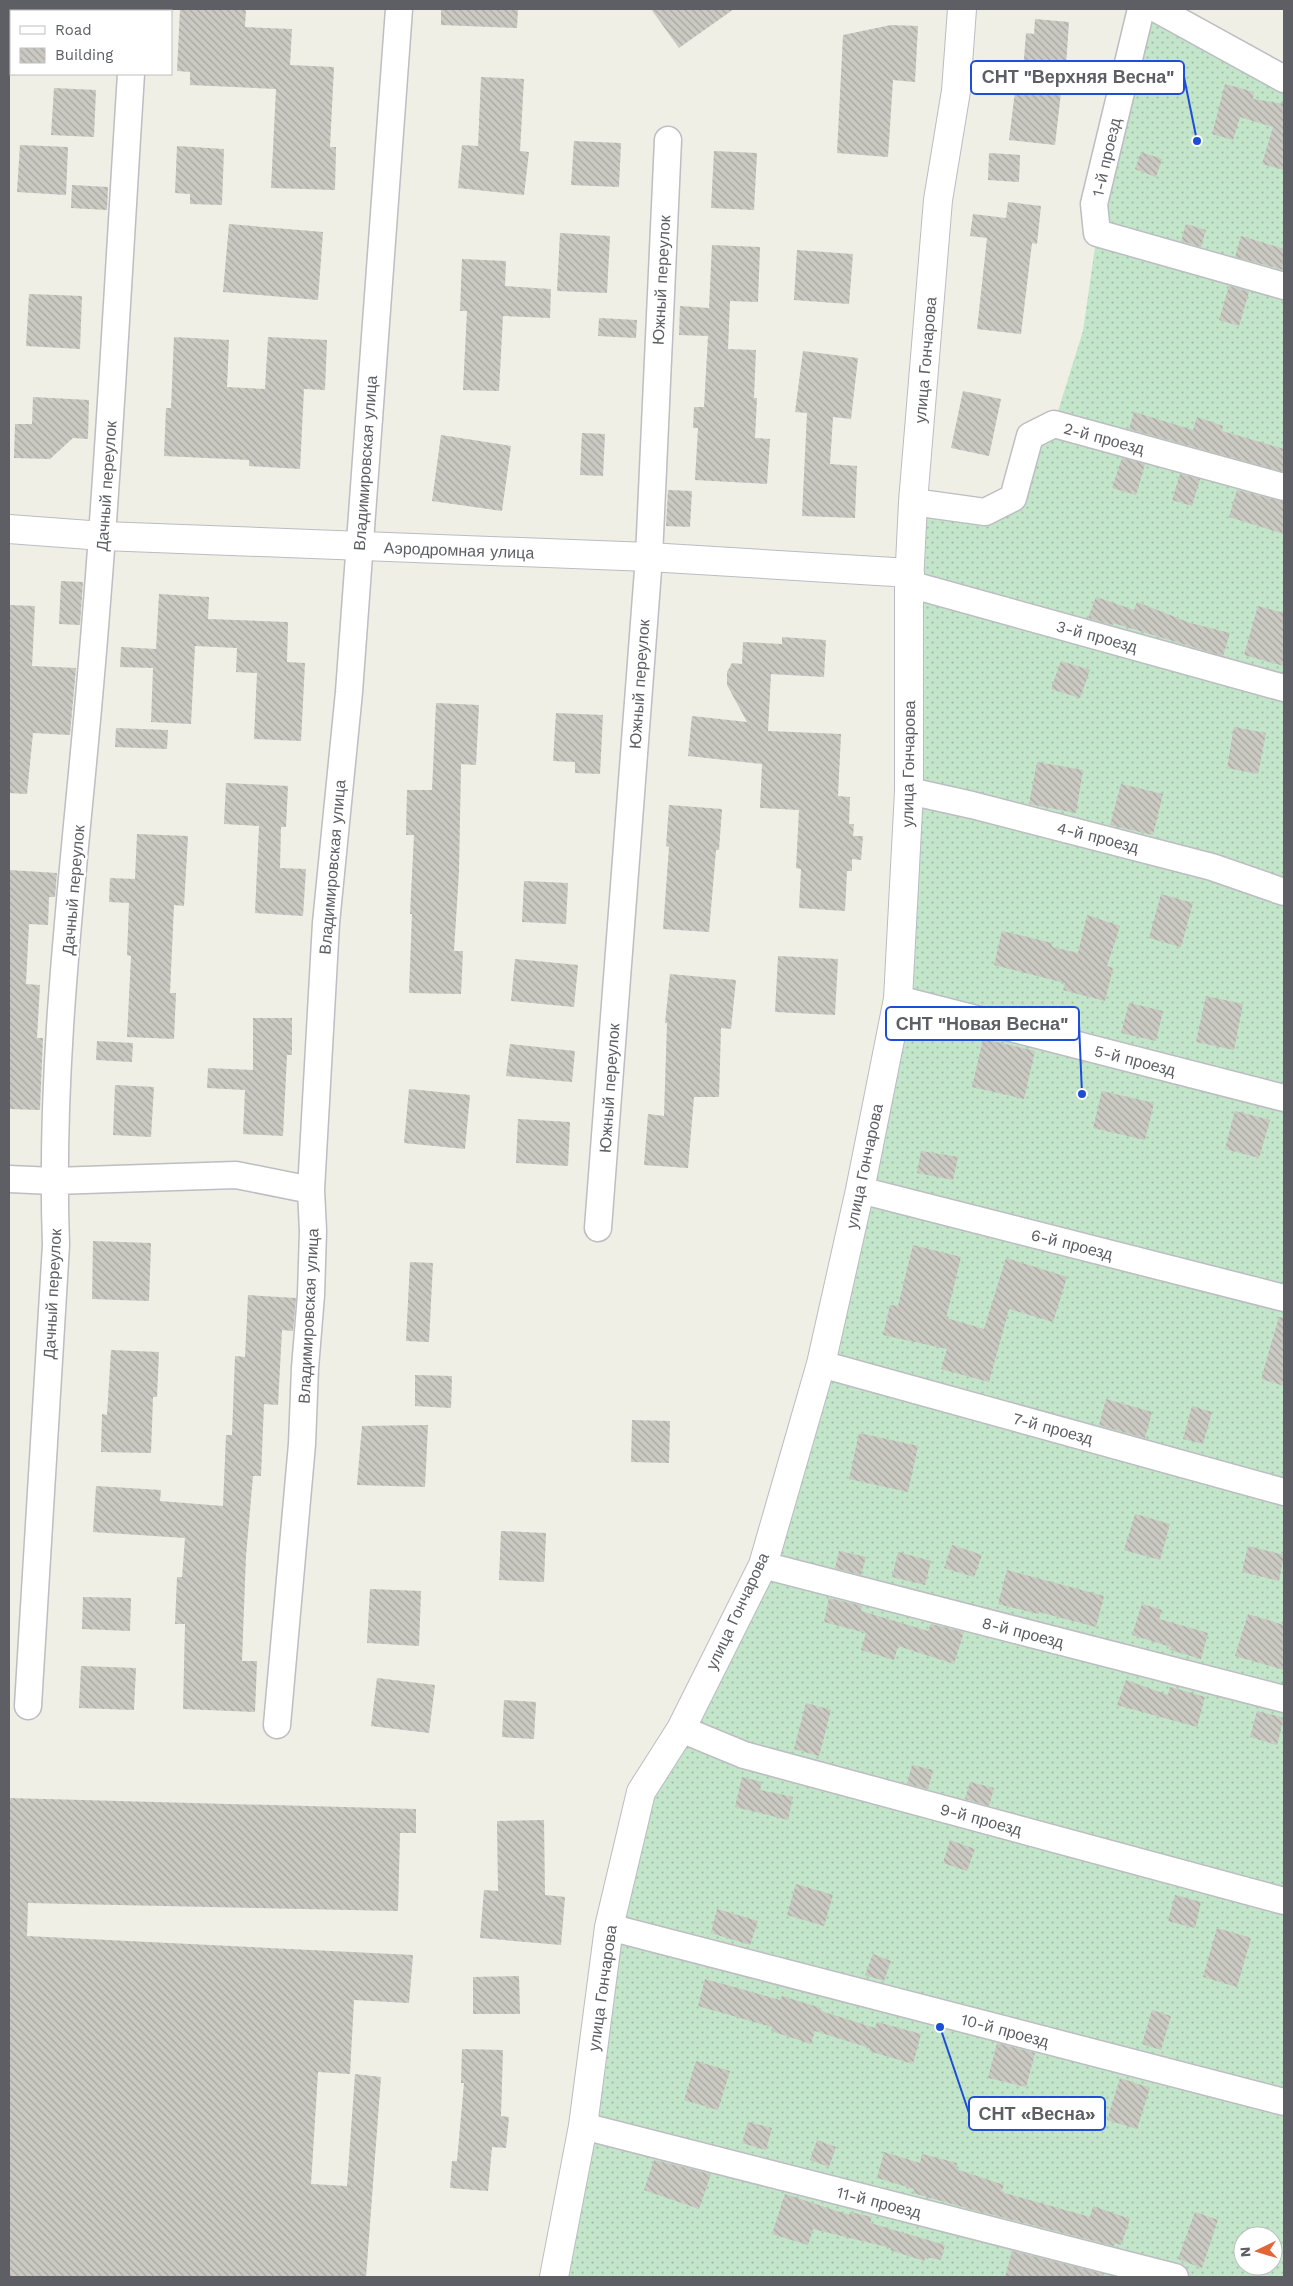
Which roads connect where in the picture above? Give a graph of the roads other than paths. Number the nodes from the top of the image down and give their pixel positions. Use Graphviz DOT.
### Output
graph roads {
  1 [pos="399,9"];
  2 [pos="962,9"];
  3 [pos="1141,9"];
  4 [pos="1157,9"];
  5 [pos="130,75"];
  6 [pos="1284,79"];
  7 [pos="668,140"];
  8 [pos="1284,286"];
  9 [pos="1284,487"];
  10 [pos="913,502"];
  11 [pos="9,529"];
  12 [pos="103,536"];
  13 [pos="359,547"];
  14 [pos="649,557"];
  15 [pos="910,578"];
  16 [pos="1284,688"];
  17 [pos="909,791"];
  18 [pos="1284,892"];
  19 [pos="898,999"];
  20 [pos="1284,1098"];
  21 [pos="9,1179"];
  22 [pos="54,1181"];
  23 [pos="311,1190"];
  24 [pos="860,1190"];
  25 [pos="598,1228"];
  26 [pos="1284,1298"];
  27 [pos="822,1364"];
  28 [pos="1284,1492"];
  29 [pos="762,1564"];
  30 [pos="1284,1699"];
  31 [pos="28,1706"];
  32 [pos="277,1725"];
  33 [pos="681,1729"];
  34 [pos="1284,1901"];
  35 [pos="609,1927"];
  36 [pos="1284,2102"];
  37 [pos="584,2126"];
  38 [pos="554,2277"];
  39 [pos="1175,2277"];
  1 -- 13 [label="street, Владимировская улица"];
  2 -- 10 [label="street, улица Гончарова"];
  3 -- 8 [label="street, 1-й проезд"];
  4 -- 6 [label="street"];
  5 -- 12 [label="street, Дачный переулок"];
  7 -- 14 [label="street, Южный переулок"];
  9 -- 10 [label="street, 2-й проезд"];
  10 -- 15 [label="street, улица Гончарова"];
  11 -- 12 [label="street, Аэродромная улица"];
  12 -- 13 [label="street, Аэродромная улица"];
  12 -- 22 [label="street, Дачный переулок"];
  13 -- 14 [label="street, Аэродромная улица"];
  13 -- 23 [label="street, Владимировская улица"];
  14 -- 15 [label="street, Аэродромная улица"];
  14 -- 25 [label="street, Южный переулок"];
  15 -- 16 [label="street, 3-й проезд"];
  15 -- 17 [label="street, улица Гончарова"];
  17 -- 18 [label="street, 4-й проезд"];
  17 -- 19 [label="street, улица Гончарова"];
  19 -- 20 [label="street, 5-й проезд"];
  19 -- 24 [label="street, улица Гончарова"];
  21 -- 22 [label="street"];
  22 -- 23 [label="street"];
  22 -- 31 [label="street, Дачный переулок"];
  23 -- 32 [label="street, Владимировская улица"];
  24 -- 26 [label="street, 6-й проезд"];
  24 -- 27 [label="street, улица Гончарова"];
  27 -- 28 [label="street, 7-й проезд"];
  27 -- 29 [label="street, улица Гончарова"];
  29 -- 30 [label="street, 8-й проезд"];
  29 -- 33 [label="street, улица Гончарова"];
  33 -- 34 [label="street, 9-й проезд"];
  33 -- 35 [label="street, улица Гончарова"];
  35 -- 36 [label="street, 10-й проезд"];
  35 -- 37 [label="street, улица Гончарова"];
  37 -- 38 [label="street, улица Гончарова"];
  37 -- 39 [label="street, 11-й проезд"];
}
